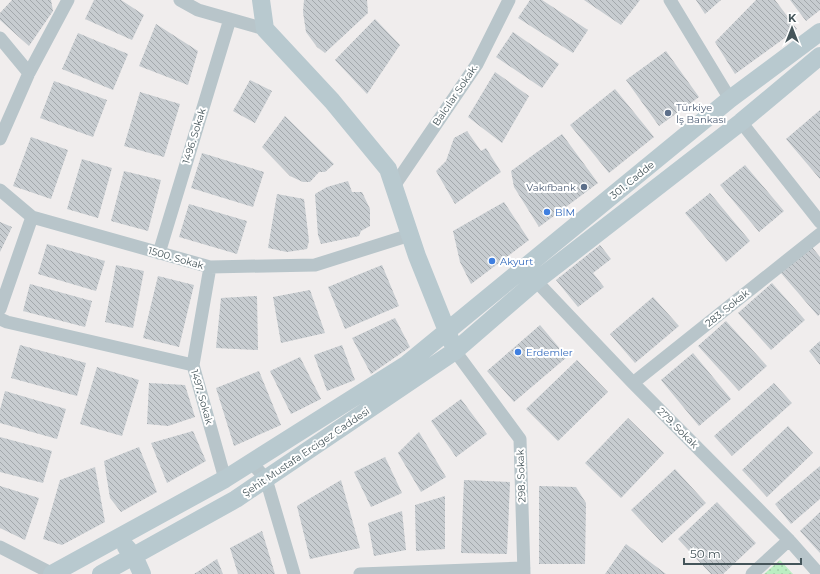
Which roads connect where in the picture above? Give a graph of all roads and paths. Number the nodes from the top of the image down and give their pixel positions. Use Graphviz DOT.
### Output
graph roads {
  1 [pos="68,0"];
  2 [pos="180,0"];
  3 [pos="261,0"];
  4 [pos="509,0"];
  5 [pos="670,0"];
  6 [pos="230,19"];
  7 [pos="265,29"];
  8 [pos="820,32"];
  9 [pos="0,38"];
  10 [pos="820,56"];
  11 [pos="29,73"];
  12 [pos="730,99"];
  13 [pos="741,122"];
  14 [pos="0,139"];
  15 [pos="394,186"];
  16 [pos="0,190"];
  17 [pos="32,217"];
  18 [pos="820,222"];
  19 [pos="820,234"];
  20 [pos="410,235"];
  21 [pos="159,253"];
  22 [pos="210,268"];
  23 [pos="536,281"];
  24 [pos="0,308"];
  25 [pos="0,319"];
  26 [pos="447,331"];
  27 [pos="455,351"];
  28 [pos="193,365"];
  29 [pos="634,382"];
  30 [pos="252,462"];
  31 [pos="225,479"];
  32 [pos="266,479"];
  33 [pos="118,538"];
  34 [pos="789,540"];
  35 [pos="0,547"];
  36 [pos="134,556"];
  37 [pos="524,571"];
  38 [pos="53,574"];
  39 [pos="102,574"];
  40 [pos="142,574"];
  41 [pos="294,574"];
  42 [pos="360,574"];
  43 [pos="752,574"];
  44 [pos="819,574"];
  1 -- 11 [label="street"];
  2 -- 6 [label="street"];
  3 -- 7 [label="main road"];
  4 -- 15 [label="street, Balcılar Sokak."];
  5 -- 12 [label="street"];
  6 -- 7 [label="street"];
  6 -- 21 [label="street, 1496. Sokak"];
  7 -- 15 [label="main road"];
  8 -- 12 [label="main road, 301. Cadde"];
  9 -- 11 [label="street"];
  10 -- 13 [label="main road, 301. Cadde"];
  11 -- 14 [label="street"];
  12 -- 26 [label="main road, 301. Cadde"];
  13 -- 18 [label="street"];
  13 -- 23 [label="main road, 301. Cadde"];
  15 -- 20 [label="main road"];
  16 -- 17 [label="street, 1500. Sokak"];
  17 -- 21 [label="street, 1500. Sokak"];
  17 -- 24 [label="street"];
  19 -- 29 [label="street, 283. Sokak"];
  20 -- 22 [label="street, 1500. Sokak"];
  20 -- 26 [label="main road"];
  21 -- 22 [label="street, 1500. Sokak"];
  22 -- 28 [label="street, 1497. Sokak"];
  23 -- 27 [label="main road, 301. Cadde"];
  23 -- 29 [label="street, 279. Sokak"];
  25 -- 28 [label="street"];
  26 -- 27 [label="main road"];
  26 -- 30 [label="main road, Şehit Mustafa Ercigez Caddesi"];
  27 -- 32 [label="main road, Şehit Mustafa Ercigez Caddesi"];
  27 -- 37 [label="street, 298. Sokak"];
  28 -- 31 [label="street, 1497. Sokak"];
  29 -- 34 [label="street, 279. Sokak"];
  30 -- 31 [label="main road, Şehit Mustafa Ercigez Caddesi"];
  30 -- 32 [label="street"];
  31 -- 33 [label="main road, Şehit Mustafa Ercigez Caddesi"];
  32 -- 36 [label="main road, Şehit Mustafa Ercigez Caddesi"];
  32 -- 41 [label="street"];
  33 -- 36 [label="main road"];
  33 -- 38 [label="main road, Şehit Mustafa Ercigez Caddesi"];
  34 -- 43 [label="street"];
  34 -- 44 [label="street, 279. Sokak"];
  35 -- 38 [label="street"];
  36 -- 39 [label="main road, Şehit Mustafa Ercigez Caddesi"];
  36 -- 40 [label="main road"];
  37 -- 42 [label="street"];
}
